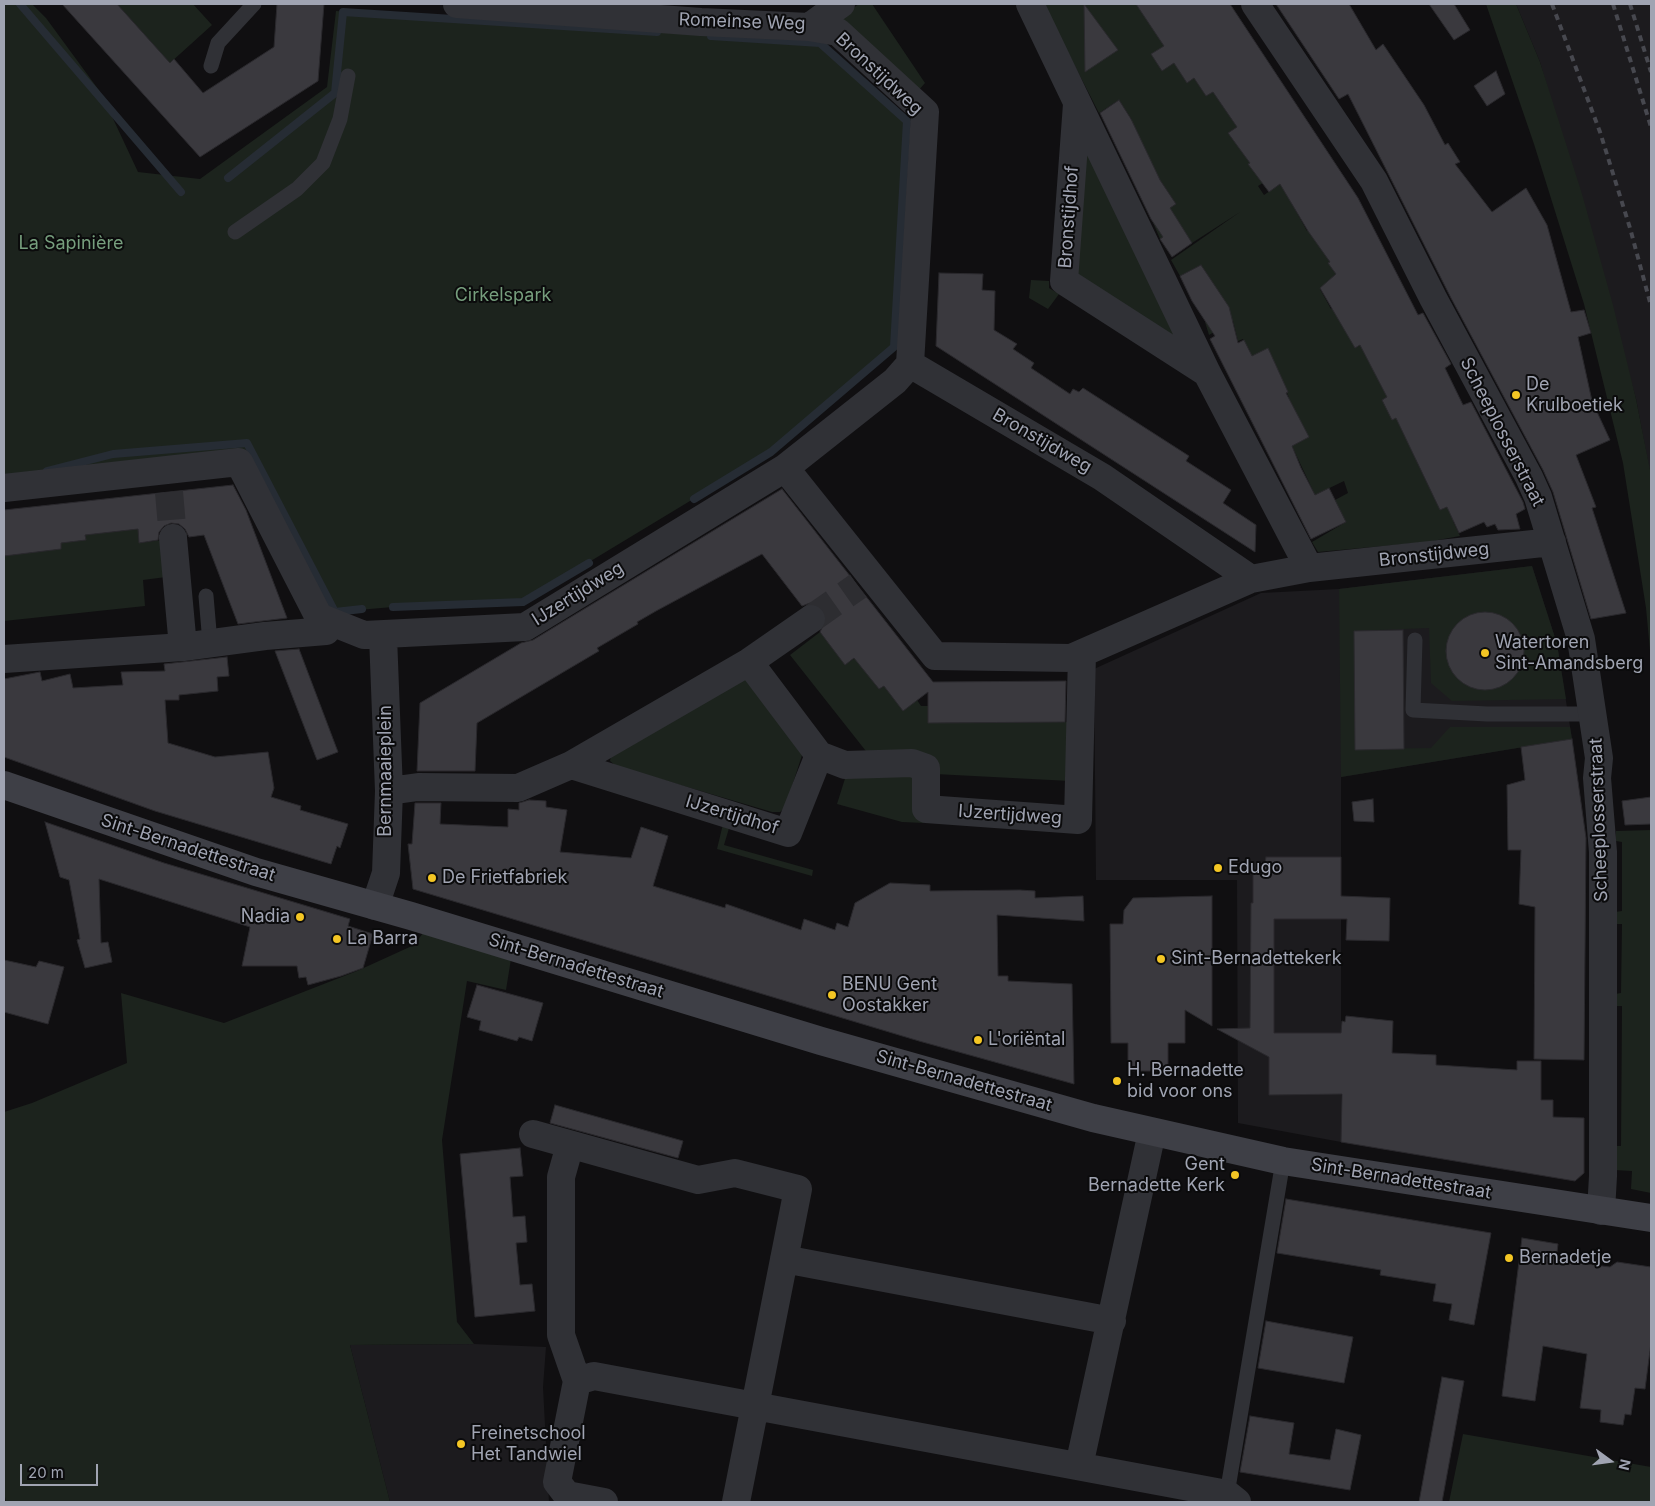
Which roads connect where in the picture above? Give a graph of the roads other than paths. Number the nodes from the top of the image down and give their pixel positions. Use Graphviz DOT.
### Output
graph roads {
  1 [pos="254,4"];
  2 [pos="457,4"];
  3 [pos="841,4"];
  4 [pos="1030,4"];
  5 [pos="1255,4"];
  6 [pos="580,8"];
  7 [pos="809,27"];
  8 [pos="211,66"];
  9 [pos="348,76"];
  10 [pos="1077,102"];
  11 [pos="235,232"];
  12 [pos="910,364"];
  13 [pos="1207,374"];
  14 [pos="785,468"];
  15 [pos="4,488"];
  16 [pos="173,538"];
  17 [pos="1552,542"];
  18 [pos="1309,568"];
  19 [pos="1251,578"];
  20 [pos="206,596"];
  21 [pos="811,619"];
  22 [pos="323,624"];
  23 [pos="383,636"];
  24 [pos="1415,640"];
  25 [pos="196,645"];
  26 [pos="1082,654"];
  27 [pos="4,659"];
  28 [pos="749,662"];
  29 [pos="1594,714"];
  30 [pos="819,755"];
  31 [pos="571,766"];
  32 [pos="4,785"];
  33 [pos="388,791"];
  34 [pos="375,906"];
  35 [pos="1152,1132"];
  36 [pos="533,1134"];
  37 [pos="570,1145"];
  38 [pos="1283,1161"];
  39 [pos="1600,1210"];
  40 [pos="1651,1218"];
  41 [pos="784,1259"];
  42 [pos="1112,1321"];
  43 [pos="577,1381"];
  44 [pos="754,1407"];
  45 [pos="1079,1466"];
  46 [pos="1232,1498"];
  47 [pos="601,1502"];
  48 [pos="736,1502"];
  1 -- 8 [label="lane"];
  2 -- 6 [label="street, Romeinse Weg"];
  3 -- 7 [label="street, Romeinse Weg"];
  4 -- 10 [label="street, Bronstijdhof"];
  5 -- 17 [label="street, Scheeplosserstraat"];
  6 -- 7 [label="street, Romeinse Weg"];
  7 -- 12 [label="street, Bronstijdweg"];
  9 -- 11 [label="lane"];
  10 -- 13 [label="street, Bronstijdhof"];
  10 -- 13 [label="street, Bronstijdhof"];
  12 -- 14 [label="street, IJzertijdweg"];
  12 -- 19 [label="street, Bronstijdweg"];
  13 -- 18 [label="street, Bronstijdhof"];
  14 -- 23 [label="street, IJzertijdweg"];
  14 -- 26 [label="street"];
  15 -- 22 [label="street"];
  16 -- 25 [label="street"];
  17 -- 18 [label="street, Bronstijdweg"];
  17 -- 29 [label="street, Scheeplosserstraat"];
  18 -- 19 [label="street, Bronstijdweg"];
  19 -- 26 [label="street"];
  20 -- 25 [label="lane"];
  21 -- 28 [label="street"];
  22 -- 23 [label="street, IJzertijdweg"];
  22 -- 25 [label="street"];
  23 -- 33 [label="street, Bernmaaieplein"];
  24 -- 29 [label="lane"];
  25 -- 27 [label="street"];
  26 -- 30 [label="street, IJzertijdweg"];
  28 -- 30 [label="street"];
  28 -- 31 [label="street"];
  29 -- 39 [label="street, Scheeplosserstraat"];
  30 -- 31 [label="street, IJzertijdhof"];
  31 -- 33 [label="street"];
  32 -- 34 [label="street, Sint-Bernadettestraat"];
  33 -- 34 [label="street, Bernmaaieplein"];
  34 -- 35 [label="street, Sint-Bernadettestraat"];
  35 -- 38 [label="street, Sint-Bernadettestraat"];
  35 -- 42 [label="street"];
  36 -- 37 [label="street"];
  37 -- 41 [label="street"];
  37 -- 43 [label="street"];
  38 -- 39 [label="street, Sint-Bernadettestraat"];
  38 -- 46 [label="lane"];
  39 -- 40 [label="street, Sint-Bernadettestraat"];
  41 -- 42 [label="street"];
  41 -- 44 [label="street"];
  42 -- 45 [label="street"];
  43 -- 44 [label="street"];
  43 -- 47 [label="street"];
  44 -- 45 [label="street"];
  44 -- 48 [label="street"];
  45 -- 46 [label="street"];
}
